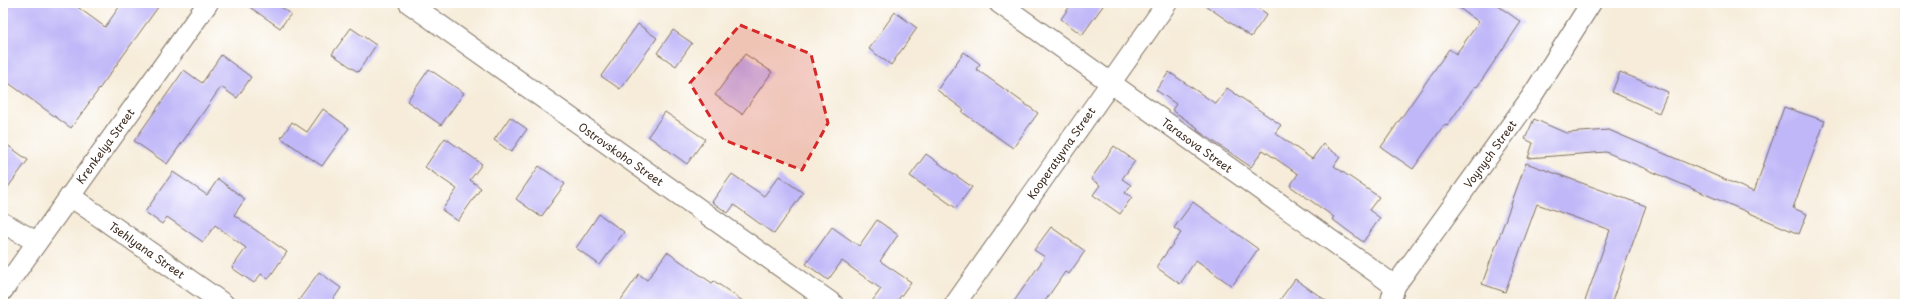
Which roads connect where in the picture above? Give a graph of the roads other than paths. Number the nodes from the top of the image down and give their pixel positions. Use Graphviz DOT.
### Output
graph roads {
  1 [pos="208,3"];
  2 [pos="409,3"];
  3 [pos="999,3"];
  4 [pos="1167,3"];
  5 [pos="1592,3"];
  6 [pos="1111,83"];
  7 [pos="70,196"];
  8 [pos="3,223"];
  9 [pos="37,242"];
  10 [pos="3,290"];
  11 [pos="1392,295"];
  12 [pos="224,304"];
  13 [pos="832,304"];
  14 [pos="955,304"];
  1 -- 7 [label="street, Krenkelya Street"];
  2 -- 13 [label="street, Ostrovskoho Street"];
  3 -- 6 [label="street, Tarasova Street"];
  4 -- 6 [label="street, Kooperatyvna Street"];
  5 -- 11 [label="street, Voynych Street"];
  6 -- 11 [label="street, Tarasova Street"];
  6 -- 14 [label="street, Kooperatyvna Street"];
  7 -- 9 [label="street, Krenkelya Street"];
  7 -- 12 [label="street, Tsehlyana Street"];
  8 -- 9 [label="street"];
  9 -- 10 [label="street, Krenkelya Street"];
}
